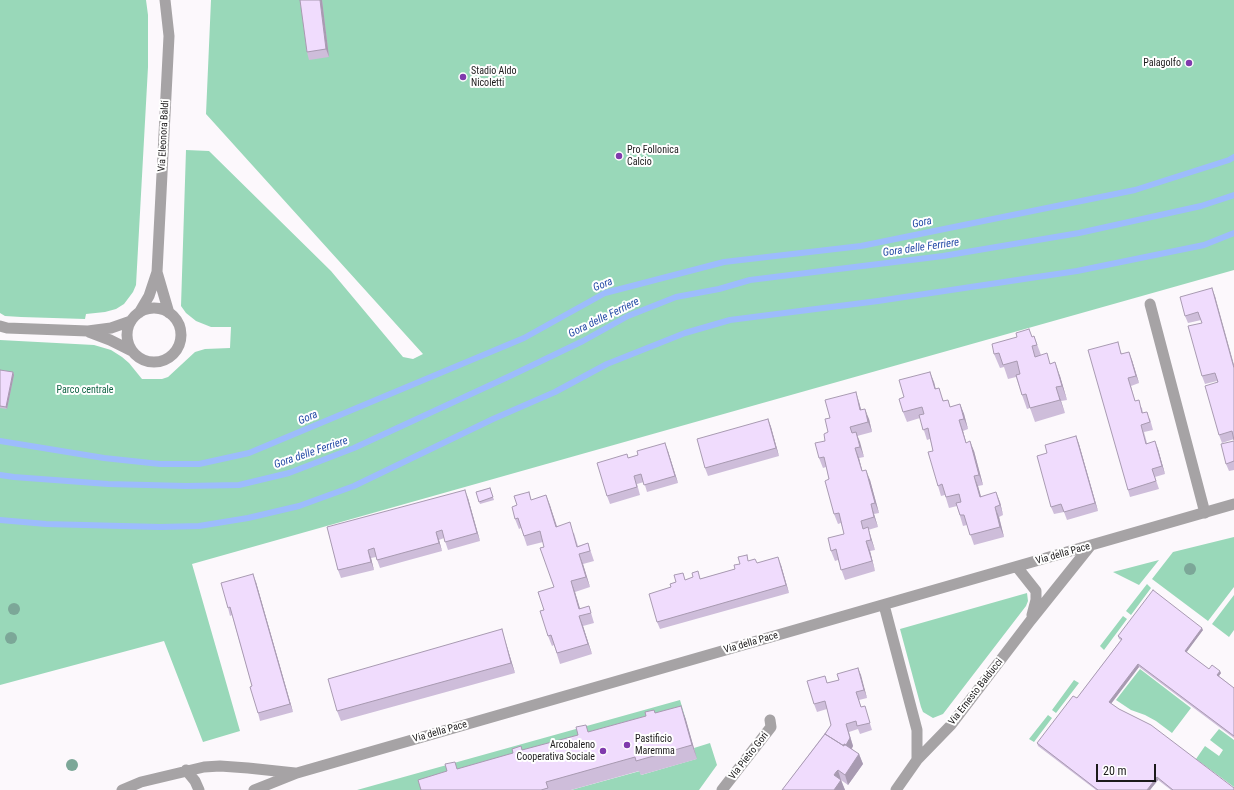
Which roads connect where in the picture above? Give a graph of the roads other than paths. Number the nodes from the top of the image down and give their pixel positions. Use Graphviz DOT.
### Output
graph roads {
  1 [pos="165,0"];
  2 [pos="157,272"];
  3 [pos="1150,304"];
  4 [pos="169,313"];
  5 [pos="135,317"];
  6 [pos="0,326"];
  7 [pos="88,331"];
  8 [pos="132,351"];
  9 [pos="1234,504"];
  10 [pos="1205,513"];
  11 [pos="1091,545"];
  12 [pos="1017,567"];
  13 [pos="884,605"];
  14 [pos="1031,620"];
  15 [pos="770,720"];
  16 [pos="917,760"];
  17 [pos="186,770"];
  18 [pos="298,773"];
  19 [pos="122,790"];
  20 [pos="198,790"];
  21 [pos="254,790"];
  22 [pos="722,790"];
  23 [pos="896,790"];
  1 -- 2 [label="street, Via Eleonora Baldi"];
  2 -- 4 [label="street, Via Eleonora Baldi"];
  2 -- 5 [label="street, Via Eleonora Baldi"];
  3 -- 10 [label="street"];
  4 -- 5 [label="street"];
  4 -- 8 [label="street"];
  5 -- 7 [label="street"];
  5 -- 8 [label="street"];
  6 -- 7 [label="street"];
  7 -- 8 [label="street"];
  9 -- 10 [label="street, Via della Pace"];
  10 -- 11 [label="street, Via della Pace"];
  11 -- 12 [label="street, Via della Pace"];
  11 -- 14 [label="street, Via Ernesto Balducci"];
  12 -- 13 [label="street, Via della Pace"];
  12 -- 14 [label="street, Via Ernesto Balducci"];
  13 -- 16 [label="street"];
  13 -- 18 [label="street, Via della Pace"];
  14 -- 16 [label="street, Via Ernesto Balducci"];
  15 -- 22 [label="street, Via Pietro Gori"];
  16 -- 23 [label="street, Via Ernesto Balducci"];
  17 -- 18 [label="street, Via della Pace"];
  17 -- 19 [label="street, Via della Pace"];
  17 -- 20 [label="street"];
  18 -- 21 [label="street, Via della Pace"];
}
